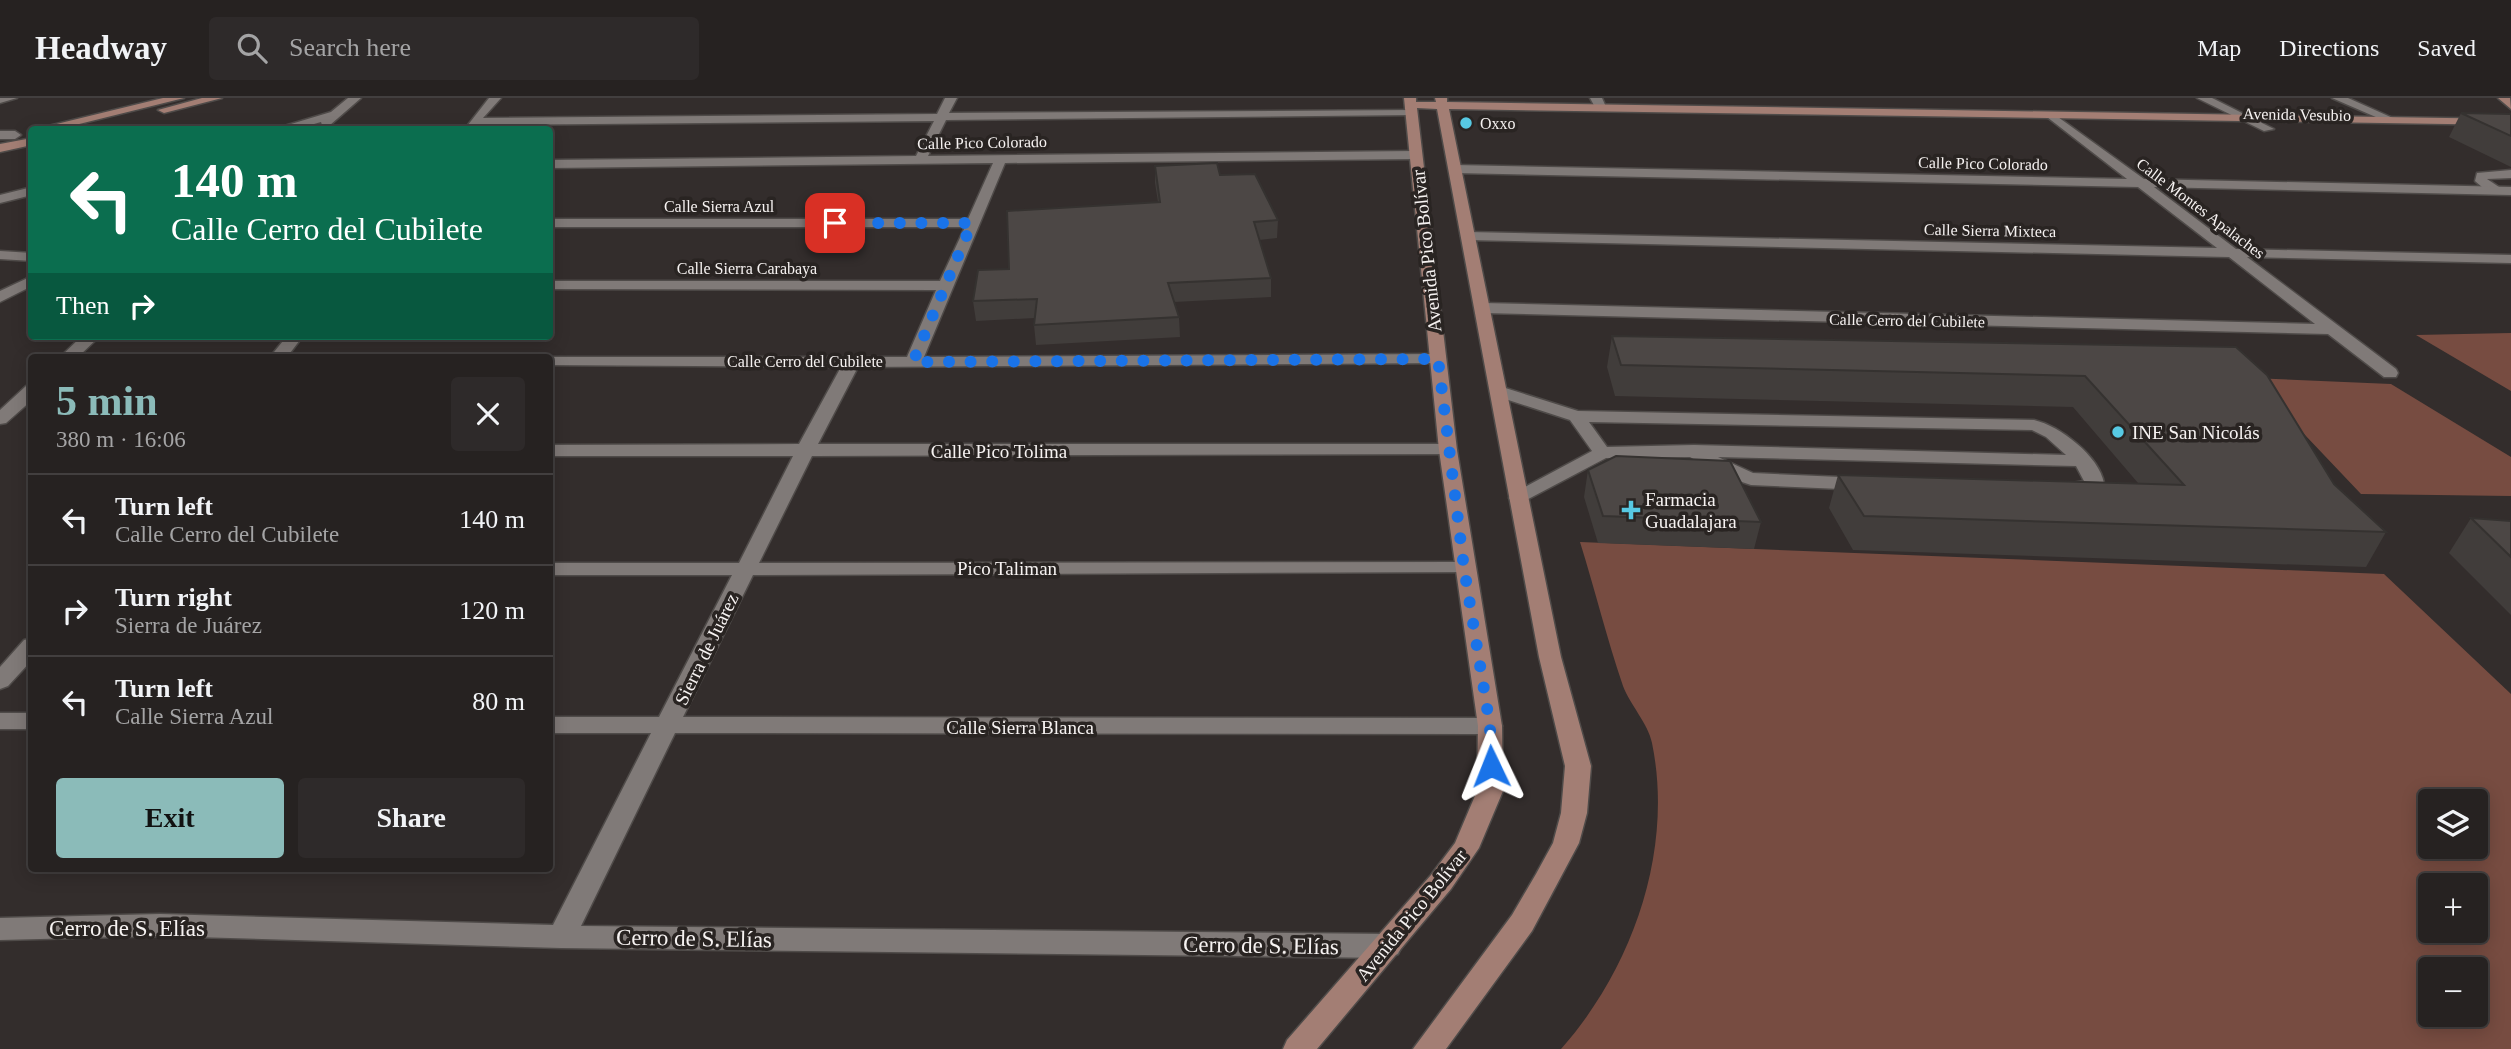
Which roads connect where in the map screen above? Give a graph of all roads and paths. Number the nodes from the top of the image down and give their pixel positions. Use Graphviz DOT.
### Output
graph roads {
  1 [pos="9,98"];
  2 [pos="177,98"];
  3 [pos="216,98"];
  4 [pos="355,98"];
  5 [pos="495,98"];
  6 [pos="951,98"];
  7 [pos="2203,98"];
  8 [pos="2338,98"];
  9 [pos="2504,98"];
  10 [pos="0,100"];
  11 [pos="1598,102"];
  12 [pos="1411,105"];
  13 [pos="1442,106"];
  14 [pos="2511,106"];
  15 [pos="2511,112"];
  16 [pos="335,115"];
  17 [pos="2051,115"];
  18 [pos="942,116"];
  19 [pos="2244,118"];
  20 [pos="2389,120"];
  21 [pos="2471,121"];
  22 [pos="2511,121"];
  23 [pos="55,126"];
  24 [pos="97,126"];
  25 [pos="293,126"];
  26 [pos="323,126"];
  27 [pos="472,126"];
  28 [pos="2065,126"];
  29 [pos="2268,130"];
  30 [pos="28,132"];
  31 [pos="2511,132"];
  32 [pos="0,137"];
  33 [pos="28,142"];
  34 [pos="0,148"];
  35 [pos="1415,155"];
  36 [pos="1001,159"];
  37 [pos="920,160"];
  38 [pos="553,164"];
  39 [pos="1455,169"];
  40 [pos="2511,174"];
  41 [pos="2140,183"];
  42 [pos="2494,190"];
  43 [pos="2511,191"];
  44 [pos="28,192"];
  45 [pos="0,199"];
  46 [pos="553,223"];
  47 [pos="972,223"];
  48 [pos="1468,236"];
  49 [pos="2231,253"];
  50 [pos="0,255"];
  51 [pos="28,257"];
  52 [pos="2511,259"];
  53 [pos="28,281"];
  54 [pos="553,285"];
  55 [pos="945,286"];
  56 [pos="0,297"];
  57 [pos="1483,308"];
  58 [pos="2331,328"];
  59 [pos="87,340"];
  60 [pos="292,340"];
  61 [pos="71,354"];
  62 [pos="280,354"];
  63 [pos="1438,359"];
  64 [pos="553,360"];
  65 [pos="852,362"];
  66 [pos="913,362"];
  67 [pos="2390,373"];
  68 [pos="1499,391"];
  69 [pos="28,394"];
  70 [pos="1576,416"];
  71 [pos="0,419"];
  72 [pos="553,450"];
  73 [pos="1448,450"];
  74 [pos="805,451"];
  75 [pos="1694,451"];
  76 [pos="1602,453"];
  77 [pos="2082,461"];
  78 [pos="1886,485"];
  79 [pos="2045,489"];
  80 [pos="1519,498"];
  81 [pos="1464,568"];
  82 [pos="553,569"];
  83 [pos="746,569"];
  84 [pos="28,650"];
  85 [pos="0,681"];
  86 [pos="0,721"];
  87 [pos="28,721"];
  88 [pos="553,725"];
  89 [pos="1490,726"];
  90 [pos="667,728"];
  91 [pos="0,929"];
  92 [pos="561,937"];
  93 [pos="1388,946"];
  94 [pos="1298,1049"];
  95 [pos="1428,1049"];
  1 -- 10 [label="street"];
  2 -- 23 [label="street"];
  3 -- 24 [label="street"];
  4 -- 16 [label="street"];
  5 -- 27 [label="street"];
  6 -- 18 [label="street"];
  7 -- 19 [label="street"];
  8 -- 20 [label="street"];
  9 -- 14 [label="street"];
  11 -- 13 [label="street, Avenida Vesubio"];
  11 -- 17 [label="street, Avenida Vesubio"];
  12 -- 13 [label="street, Avenida Vesubio"];
  12 -- 18 [label="street"];
  12 -- 35 [label="street, Avenida Pico Bolívar"];
  13 -- 28 [label="street, Avenida Vesubio"];
  13 -- 39 [label="street, Avenida Pico Bolívar"];
  15 -- 21 [label="street"];
  16 -- 25 [label="street"];
  16 -- 26 [label="street"];
  17 -- 19 [label="street, Avenida Vesubio"];
  17 -- 28 [label="street, Calle Montes Apalaches"];
  18 -- 27 [label="street"];
  18 -- 37 [label="street"];
  19 -- 20 [label="street, Avenida Vesubio"];
  19 -- 29 [label="street"];
  20 -- 21 [label="street, Avenida Vesubio"];
  21 -- 22 [label="street, Avenida Vesubio"];
  28 -- 29 [label="street, Avenida Vesubio"];
  28 -- 41 [label="street, Calle Montes Apalaches"];
  29 -- 31 [label="street, Avenida Vesubio"];
  30 -- 32 [label="street"];
  33 -- 34 [label="street"];
  35 -- 36 [label="street, Calle Pico Colorado"];
  35 -- 63 [label="street, Avenida Pico Bolívar"];
  36 -- 37 [label="street, Calle Pico Colorado"];
  36 -- 47 [label="street"];
  37 -- 38 [label="street, Calle Pico Colorado"];
  39 -- 41 [label="street, Calle Pico Colorado"];
  39 -- 48 [label="street, Avenida Pico Bolívar"];
  40 -- 42 [label="street"];
  41 -- 42 [label="street, Calle Pico Colorado"];
  41 -- 49 [label="street, Calle Montes Apalaches"];
  42 -- 43 [label="street, Calle Pico Colorado"];
  44 -- 45 [label="street"];
  46 -- 47 [label="street, Calle Sierra Azul"];
  47 -- 55 [label="street"];
  48 -- 49 [label="street, Calle Sierra Mixteca"];
  48 -- 57 [label="street, Avenida Pico Bolívar"];
  49 -- 52 [label="street, Calle Sierra Mixteca"];
  49 -- 58 [label="street, Calle Montes Apalaches"];
  50 -- 51 [label="street"];
  53 -- 56 [label="street"];
  54 -- 55 [label="street, Calle Sierra Carabaya"];
  55 -- 66 [label="street"];
  57 -- 58 [label="street, Calle Cerro del Cubilete"];
  57 -- 68 [label="street, Avenida Pico Bolívar"];
  58 -- 67 [label="street, Calle Montes Apalaches"];
  59 -- 61 [label="street"];
  60 -- 62 [label="street"];
  63 -- 66 [label="street, Calle Cerro del Cubilete"];
  63 -- 73 [label="street, Avenida Pico Bolívar"];
  64 -- 65 [label="street, Calle Cerro del Cubilete"];
  65 -- 66 [label="street, Calle Cerro del Cubilete"];
  65 -- 74 [label="street, Sierra de Juárez"];
  68 -- 70 [label="street"];
  68 -- 80 [label="street, Avenida Pico Bolívar"];
  69 -- 71 [label="street"];
  70 -- 76 [label="street"];
  70 -- 77 [label="street"];
  72 -- 74 [label="street, Calle Pico Tolima"];
  73 -- 74 [label="street, Calle Pico Tolima"];
  73 -- 81 [label="street, Avenida Pico Bolívar"];
  74 -- 83 [label="street, Sierra de Juárez"];
  75 -- 76 [label="street"];
  75 -- 77 [label="street"];
  75 -- 78 [label="street"];
  76 -- 80 [label="street"];
  77 -- 79 [label="street"];
  80 -- 95 [label="street, Avenida Pico Bolívar"];
  81 -- 83 [label="street, Pico Taliman"];
  81 -- 89 [label="street, Avenida Pico Bolívar"];
  82 -- 83 [label="street, Pico Taliman"];
  83 -- 90 [label="street, Sierra de Juárez"];
  84 -- 85 [label="street"];
  86 -- 87 [label="street"];
  88 -- 90 [label="street, Calle Sierra Blanca"];
  89 -- 90 [label="street, Calle Sierra Blanca"];
  89 -- 93 [label="street, Avenida Pico Bolívar"];
  90 -- 92 [label="street, Sierra de Juárez"];
  91 -- 92 [label="street, Cerro de S. Elías"];
  92 -- 93 [label="street, Cerro de S. Elías"];
  93 -- 94 [label="street, Avenida Pico Bolívar"];
}
